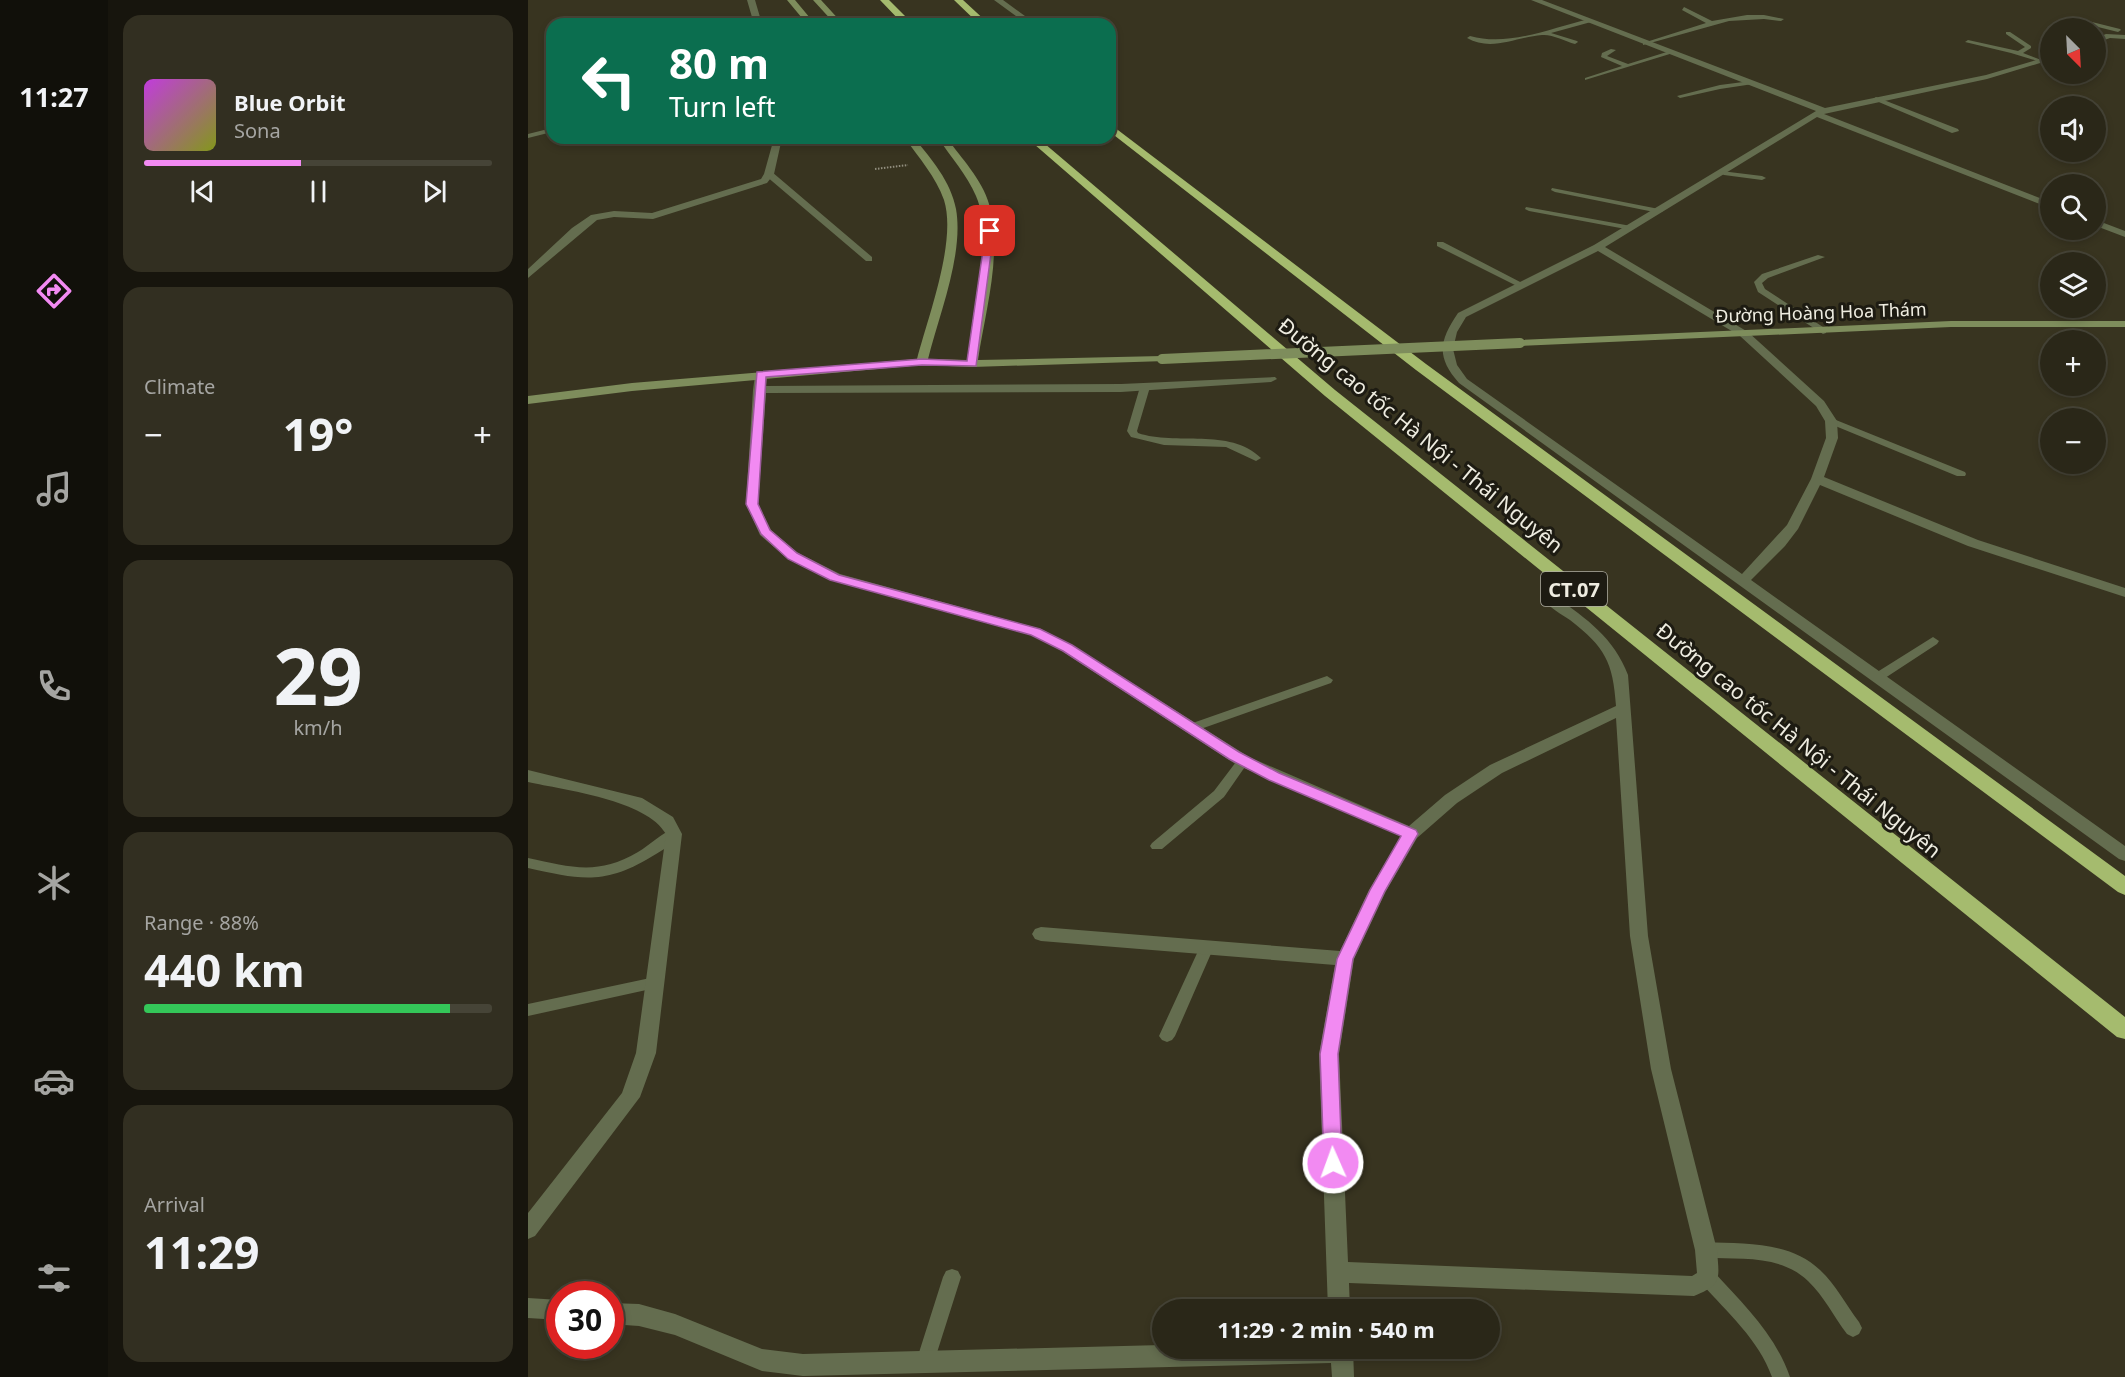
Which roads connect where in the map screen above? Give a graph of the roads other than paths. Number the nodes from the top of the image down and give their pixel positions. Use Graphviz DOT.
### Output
graph roads {
  1 [pos="751,0"];
  2 [pos="790,0"];
  3 [pos="817,0"];
  4 [pos="884,0"];
  5 [pos="958,0"];
  6 [pos="998,0"];
  7 [pos="1534,0"];
  8 [pos="1684,9"];
  9 [pos="756,18"];
  10 [pos="806,18"];
  11 [pos="834,18"];
  12 [pos="902,18"];
  13 [pos="978,18"];
  14 [pos="1024,18"];
  15 [pos="1781,19"];
  16 [pos="1589,21"];
  17 [pos="2125,23"];
  18 [pos="1712,24"];
  19 [pos="2106,27"];
  20 [pos="2118,30"];
  21 [pos="1542,32"];
  22 [pos="2008,33"];
  23 [pos="2109,36"];
  24 [pos="2106,37"];
  25 [pos="1470,38"];
  26 [pos="2125,38"];
  27 [pos="1575,42"];
  28 [pos="1968,42"];
  29 [pos="1646,44"];
  30 [pos="1613,50"];
  31 [pos="2018,52"];
  32 [pos="1670,53"];
  33 [pos="2040,58"];
  34 [pos="2040,62"];
  35 [pos="1628,66"];
  36 [pos="1587,79"];
  37 [pos="1751,84"];
  38 [pos="1680,96"];
  39 [pos="1876,99"];
  40 [pos="1820,113"];
  41 [pos="1955,131"];
  42 [pos="546,132"];
  43 [pos="1116,132"];
  44 [pos="528,136"];
  45 [pos="776,144"];
  46 [pos="913,144"];
  47 [pos="946,144"];
  48 [pos="1039,144"];
  49 [pos="1724,173"];
  50 [pos="769,174"];
  51 [pos="1762,178"];
  52 [pos="1555,190"];
  53 [pos="2040,201"];
  54 [pos="1528,209"];
  55 [pos="1659,211"];
  56 [pos="2106,227"];
  57 [pos="1630,228"];
  58 [pos="2125,234"];
  59 [pos="1440,244"];
  60 [pos="1598,247"];
  61 [pos="1821,257"];
  62 [pos="868,259"];
  63 [pos="528,275"];
  64 [pos="1522,285"];
  65 [pos="2125,324"];
  66 [pos="1823,331"];
  67 [pos="1744,334"];
  68 [pos="922,362"];
  69 [pos="972,364"];
  70 [pos="1271,379"];
  71 [pos="760,382"];
  72 [pos="1145,387"];
  73 [pos="528,400"];
  74 [pos="1832,421"];
  75 [pos="1256,458"];
  76 [pos="1961,474"];
  77 [pos="1816,479"];
  78 [pos="1743,580"];
  79 [pos="2125,593"];
  80 [pos="1551,600"];
  81 [pos="1933,641"];
  82 [pos="1878,677"];
  83 [pos="1327,680"];
  84 [pos="1622,709"];
  85 [pos="1191,728"];
  86 [pos="1243,761"];
  87 [pos="528,776"];
  88 [pos="674,834"];
  89 [pos="1410,834"];
  90 [pos="1157,846"];
  91 [pos="2125,855"];
  92 [pos="528,862"];
  93 [pos="2125,887"];
  94 [pos="1041,934"];
  95 [pos="1206,949"];
  96 [pos="1345,959"];
  97 [pos="655,983"];
  98 [pos="528,1010"];
  99 [pos="2125,1030"];
  100 [pos="1167,1036"];
  101 [pos="528,1228"];
  102 [pos="1706,1250"];
  103 [pos="1337,1272"];
  104 [pos="952,1277"];
  105 [pos="1708,1278"];
  106 [pos="1338,1299"];
  107 [pos="528,1308"];
  108 [pos="546,1309"];
  109 [pos="624,1314"];
  110 [pos="1853,1329"];
  111 [pos="1152,1355"];
  112 [pos="1342,1359"];
  113 [pos="925,1362"];
  114 [pos="825,1371"];
  115 [pos="1343,1377"];
  116 [pos="1781,1377"];
  1 -- 9 [label="street"];
  2 -- 10 [label="main road"];
  3 -- 11 [label="main road"];
  4 -- 12 [label="highway"];
  5 -- 13 [label="highway"];
  6 -- 14 [label="street"];
  7 -- 16 [label="street"];
  8 -- 18 [label="lane"];
  15 -- 18 [label="lane"];
  16 -- 21 [label="lane"];
  16 -- 29 [label="street"];
  17 -- 20 [label="street"];
  18 -- 29 [label="lane"];
  19 -- 20 [label="lane"];
  20 -- 23 [label="street"];
  21 -- 25 [label="lane"];
  21 -- 27 [label="lane"];
  22 -- 31 [label="lane"];
  23 -- 24 [label="street"];
  23 -- 26 [label="street"];
  28 -- 31 [label="lane"];
  29 -- 32 [label="street"];
  30 -- 35 [label="lane"];
  31 -- 33 [label="lane"];
  32 -- 35 [label="lane"];
  32 -- 37 [label="street"];
  34 -- 39 [label="street"];
  35 -- 36 [label="lane"];
  37 -- 38 [label="lane"];
  37 -- 40 [label="street"];
  39 -- 40 [label="street"];
  39 -- 41 [label="lane"];
  40 -- 49 [label="street"];
  40 -- 53 [label="street"];
  42 -- 44 [label="lane"];
  43 -- 93 [label="highway"];
  45 -- 50 [label="street"];
  46 -- 68 [label="main road"];
  47 -- 69 [label="main road"];
  48 -- 99 [label="highway, Đường cao tốc Hà Nội - Thái Nguyên / CT.07"];
  49 -- 51 [label="lane"];
  49 -- 55 [label="street"];
  50 -- 62 [label="lane"];
  50 -- 63 [label="street"];
  52 -- 55 [label="lane"];
  54 -- 57 [label="lane"];
  55 -- 57 [label="street"];
  56 -- 58 [label="street"];
  57 -- 60 [label="street"];
  59 -- 64 [label="lane"];
  60 -- 64 [label="street"];
  60 -- 67 [label="street"];
  61 -- 66 [label="lane"];
  64 -- 78 [label="street"];
  65 -- 66 [label="main road, Đường Hoàng Hoa Thám"];
  66 -- 67 [label="main road, Đường Hoàng Hoa Thám"];
  67 -- 69 [label="main road, Đường Hoàng Hoa Thám, bridge"];
  67 -- 74 [label="street"];
  68 -- 69 [label="main road"];
  68 -- 71 [label="main road"];
  70 -- 72 [label="street"];
  71 -- 72 [label="street"];
  71 -- 73 [label="main road"];
  71 -- 85 [label="street"];
  72 -- 75 [label="lane"];
  74 -- 76 [label="lane"];
  74 -- 77 [label="street"];
  77 -- 78 [label="street"];
  77 -- 79 [label="street"];
  78 -- 82 [label="street"];
  80 -- 84 [label="street"];
  81 -- 82 [label="lane"];
  82 -- 91 [label="street"];
  83 -- 85 [label="lane"];
  84 -- 89 [label="street"];
  84 -- 102 [label="street"];
  85 -- 86 [label="street"];
  86 -- 89 [label="street"];
  86 -- 90 [label="lane"];
  87 -- 88 [label="street"];
  88 -- 92 [label="lane"];
  88 -- 97 [label="street"];
  89 -- 96 [label="street"];
  94 -- 95 [label="street"];
  95 -- 96 [label="street"];
  95 -- 100 [label="lane"];
  96 -- 103 [label="street"];
  97 -- 98 [label="lane"];
  97 -- 101 [label="street"];
  102 -- 105 [label="street"];
  102 -- 110 [label="lane"];
  103 -- 105 [label="street"];
  103 -- 106 [label="street"];
  104 -- 113 [label="lane"];
  105 -- 116 [label="lane"];
  107 -- 108 [label="street"];
  109 -- 114 [label="street"];
  111 -- 113 [label="street"];
  112 -- 115 [label="street"];
  113 -- 114 [label="street"];
}
